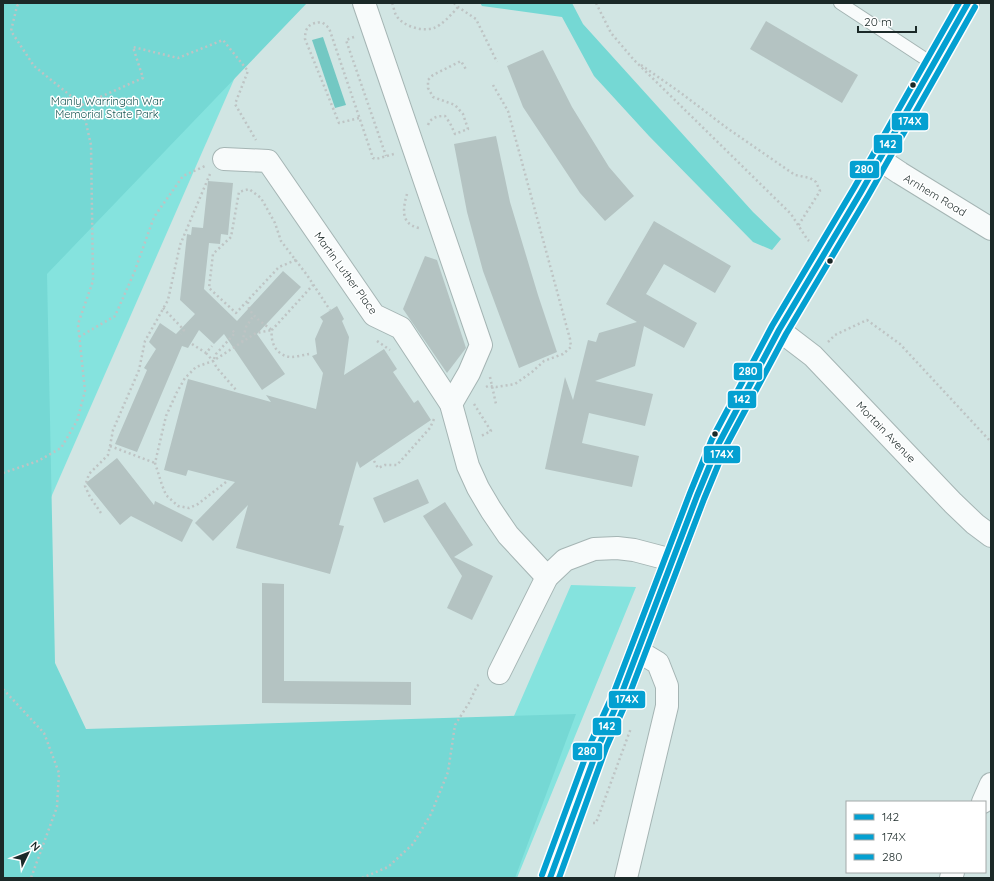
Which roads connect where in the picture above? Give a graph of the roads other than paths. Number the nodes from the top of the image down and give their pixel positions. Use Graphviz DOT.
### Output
graph roads {
  1 [pos="364,3"];
  2 [pos="840,3"];
  3 [pos="968,3"];
  4 [pos="933,64"];
  5 [pos="224,159"];
  6 [pos="879,160"];
  7 [pos="991,229"];
  8 [pos="779,330"];
  9 [pos="443,411"];
  10 [pos="991,536"];
  11 [pos="672,560"];
  12 [pos="547,578"];
  13 [pos="638,651"];
  14 [pos="499,673"];
  15 [pos="991,784"];
  16 [pos="983,801"];
  17 [pos="550,878"];
  18 [pos="626,878"];
  1 -- 9 [label="street"];
  2 -- 4 [label="lane"];
  3 -- 4 [label="main road"];
  4 -- 6 [label="main road"];
  5 -- 9 [label="street, Martin Luther Place"];
  6 -- 7 [label="street, Arnhem Road"];
  6 -- 8 [label="main road"];
  8 -- 10 [label="street, Mortain Avenue"];
  8 -- 11 [label="main road"];
  9 -- 12 [label="street, Martin Luther Place"];
  11 -- 12 [label="street"];
  11 -- 13 [label="main road"];
  12 -- 14 [label="street"];
  13 -- 17 [label="main road"];
  13 -- 18 [label="street"];
  15 -- 16 [label="street"];
}
